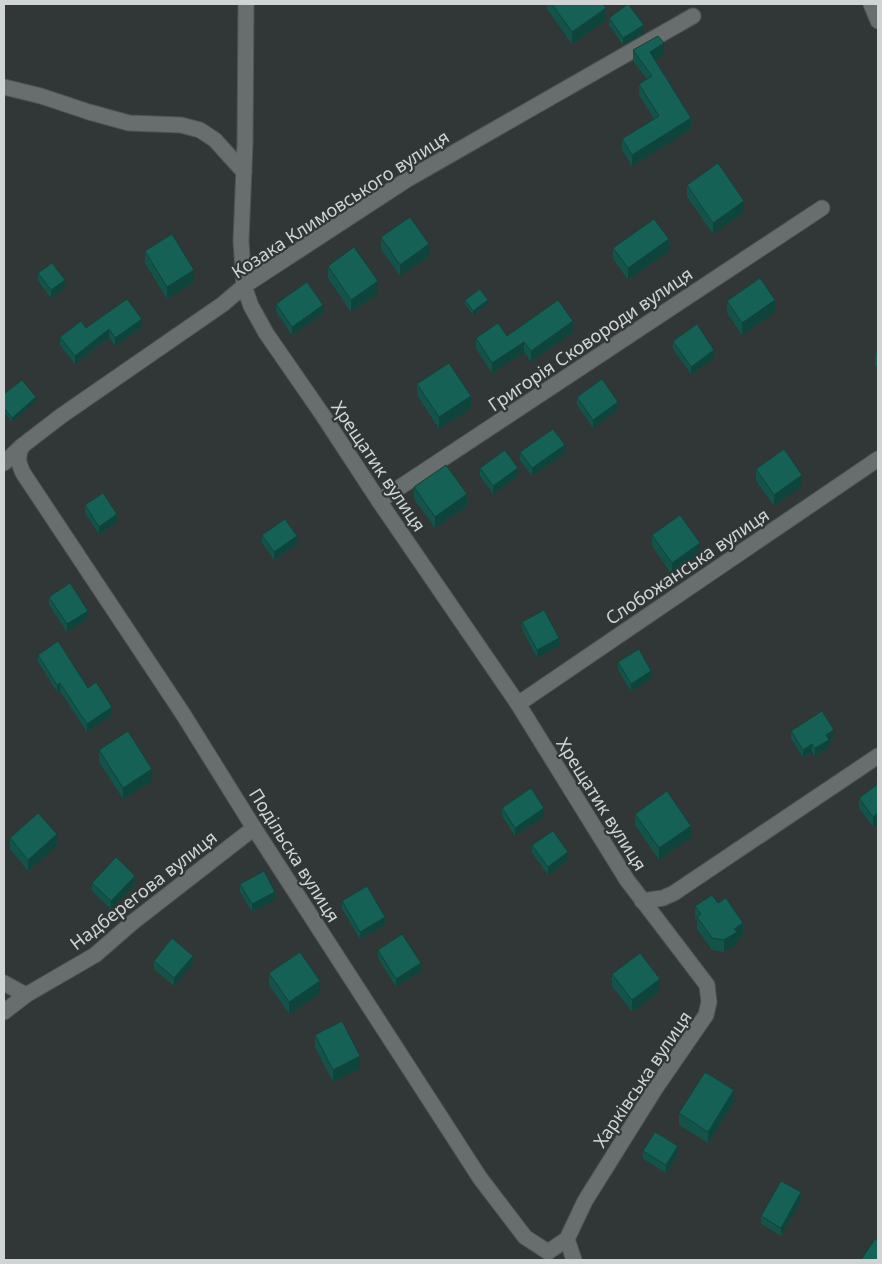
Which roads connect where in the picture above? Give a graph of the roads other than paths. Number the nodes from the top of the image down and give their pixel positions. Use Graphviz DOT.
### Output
graph roads {
  1 [pos="246,4"];
  2 [pos="871,4"];
  3 [pos="693,16"];
  4 [pos="878,21"];
  5 [pos="4,87"];
  6 [pos="244,172"];
  7 [pos="822,208"];
  8 [pos="244,286"];
  9 [pos="22,446"];
  10 [pos="4,463"];
  11 [pos="877,463"];
  12 [pos="379,501"];
  13 [pos="518,704"];
  14 [pos="878,756"];
  15 [pos="254,828"];
  16 [pos="642,901"];
  17 [pos="4,983"];
  18 [pos="26,995"];
  19 [pos="4,1012"];
  20 [pos="567,1239"];
  21 [pos="574,1260"];
  1 -- 6 [label="street, Хрещатик вулиця"];
  2 -- 4 [label="street"];
  3 -- 8 [label="street, Козака Климовського вулиця"];
  5 -- 6 [label="street"];
  6 -- 8 [label="street, Хрещатик вулиця"];
  7 -- 12 [label="street, Григорія Сковороди вулиця"];
  8 -- 9 [label="street, Козака Климовського вулиця"];
  8 -- 12 [label="street, Хрещатик вулиця"];
  9 -- 10 [label="street, Козака Климовського вулиця"];
  9 -- 15 [label="street, Подільска вулиця"];
  11 -- 13 [label="street, Слобожанська вулиця"];
  12 -- 13 [label="street, Хрещатик вулиця"];
  13 -- 16 [label="street, Хрещатик вулиця"];
  14 -- 16 [label="street"];
  15 -- 18 [label="street, Надберегова вулиця"];
  15 -- 20 [label="street, Подільска вулиця"];
  16 -- 20 [label="street, Харківська вулиця"];
  17 -- 18 [label="street"];
  18 -- 19 [label="street, Надберегова вулиця"];
  20 -- 21 [label="street"];
}
